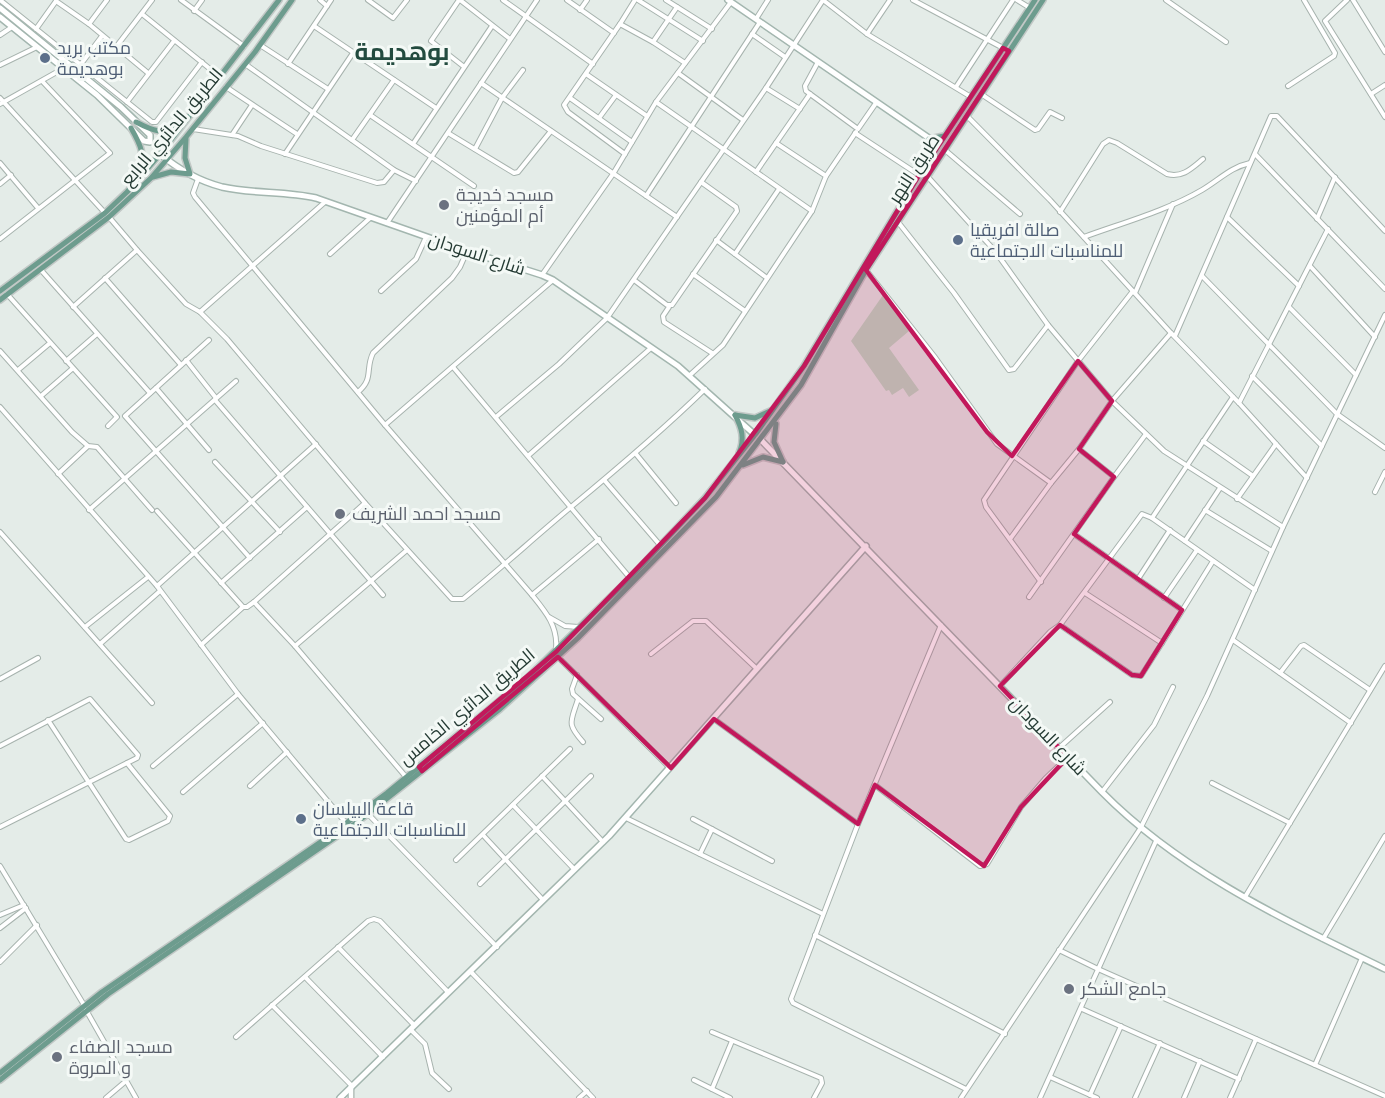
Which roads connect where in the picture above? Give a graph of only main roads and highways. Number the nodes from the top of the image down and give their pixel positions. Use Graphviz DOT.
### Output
graph roads {
  1 [pos="279,0"];
  2 [pos="292,0"];
  3 [pos="1035,0"];
  4 [pos="1043,0"];
  5 [pos="729,1"];
  6 [pos="0,8"];
  7 [pos="0,16"];
  8 [pos="1006,50"];
  9 [pos="136,122"];
  10 [pos="182,125"];
  11 [pos="131,128"];
  12 [pos="945,136"];
  13 [pos="186,137"];
  14 [pos="929,139"];
  15 [pos="939,146"];
  16 [pos="160,154"];
  17 [pos="932,156"];
  18 [pos="167,160"];
  19 [pos="190,174"];
  20 [pos="151,178"];
  21 [pos="138,180"];
  22 [pos="107,215"];
  23 [pos="864,270"];
  24 [pos="0,291"];
  25 [pos="0,300"];
  26 [pos="815,358"];
  27 [pos="776,406"];
  28 [pos="735,415"];
  29 [pos="778,418"];
  30 [pos="755,435"];
  31 [pos="761,440"];
  32 [pos="737,458"];
  33 [pos="783,462"];
  34 [pos="742,465"];
  35 [pos="866,546"];
  36 [pos="557,654"];
  37 [pos="421,769"];
  38 [pos="1385,969"];
  39 [pos="85,1008"];
  40 [pos="0,1073"];
  41 [pos="0,1080"];
  42 [pos="340,1098"];
  1 -- 10 [label="main road, الطريق الدائري الرابع"];
  2 -- 13 [label="main road, الطريق الدائري الرابع"];
  3 -- 8 [label="main road, طريق النهر"];
  4 -- 8 [label="main road, طريق النهر"];
  5 -- 14 [label="main road"];
  6 -- 9 [label="main road"];
  7 -- 11 [label="main road"];
  8 -- 12 [label="main road, طريق النهر"];
  8 -- 23 [label="main road, طريق النهر"];
  9 -- 10 [label="main road"];
  9 -- 11 [label="main road"];
  10 -- 16 [label="main road, الطريق الدائري الرابع"];
  11 -- 21 [label="main road"];
  12 -- 14 [label="main road"];
  12 -- 15 [label="main road, طريق النهر"];
  13 -- 18 [label="main road, الطريق الدائري الرابع"];
  13 -- 19 [label="main road"];
  14 -- 15 [label="main road"];
  14 -- 17 [label="main road"];
  15 -- 17 [label="main road, طريق النهر"];
  16 -- 18 [label="main road, شارع السودان"];
  16 -- 21 [label="main road, الطريق الدائري الرابع"];
  17 -- 23 [label="main road, طريق النهر"];
  18 -- 19 [label="main road, شارع السودان"];
  18 -- 20 [label="main road, الطريق الدائري الرابع"];
  19 -- 20 [label="main road"];
  19 -- 28 [label="main road, شارع السودان"];
  20 -- 22 [label="main road, الطريق الدائري الرابع"];
  21 -- 22 [label="main road, الطريق الدائري الرابع"];
  22 -- 24 [label="main road, الطريق الدائري الرابع"];
  22 -- 25 [label="main road, الطريق الدائري الرابع"];
  23 -- 26 [label="main road, طريق النهر"];
  23 -- 27 [label="main road, الطريق الدائري الخامس"];
  26 -- 29 [label="main road, الطريق الدائري الخامس"];
  27 -- 28 [label="main road"];
  27 -- 30 [label="main road, الطريق الدائري الخامس"];
  28 -- 30 [label="main road, شارع السودان"];
  28 -- 32 [label="main road"];
  29 -- 31 [label="main road, الطريق الدائري الخامس"];
  29 -- 33 [label="main road"];
  30 -- 32 [label="main road, الطريق الدائري الخامس"];
  31 -- 33 [label="main road, شارع السودان"];
  31 -- 34 [label="main road, الطريق الدائري الخامس"];
  32 -- 36 [label="main road, الطريق الدائري الخامس"];
  33 -- 34 [label="main road"];
  33 -- 35 [label="main road, شارع السودان"];
  34 -- 36 [label="main road, الطريق الدائري الخامس"];
  35 -- 38 [label="main road, شارع السودان"];
  35 -- 42 [label="main road"];
  36 -- 37 [label="main road, الطريق الدائري الخامس"];
  37 -- 39 [label="main road, الطريق الدائري الخامس"];
  37 -- 39 [label="main road, الطريق الدائري الخامس"];
  39 -- 40 [label="main road, الطريق الدائري الخامس"];
  39 -- 41 [label="main road, الطريق الدائري الخامس"];
}
